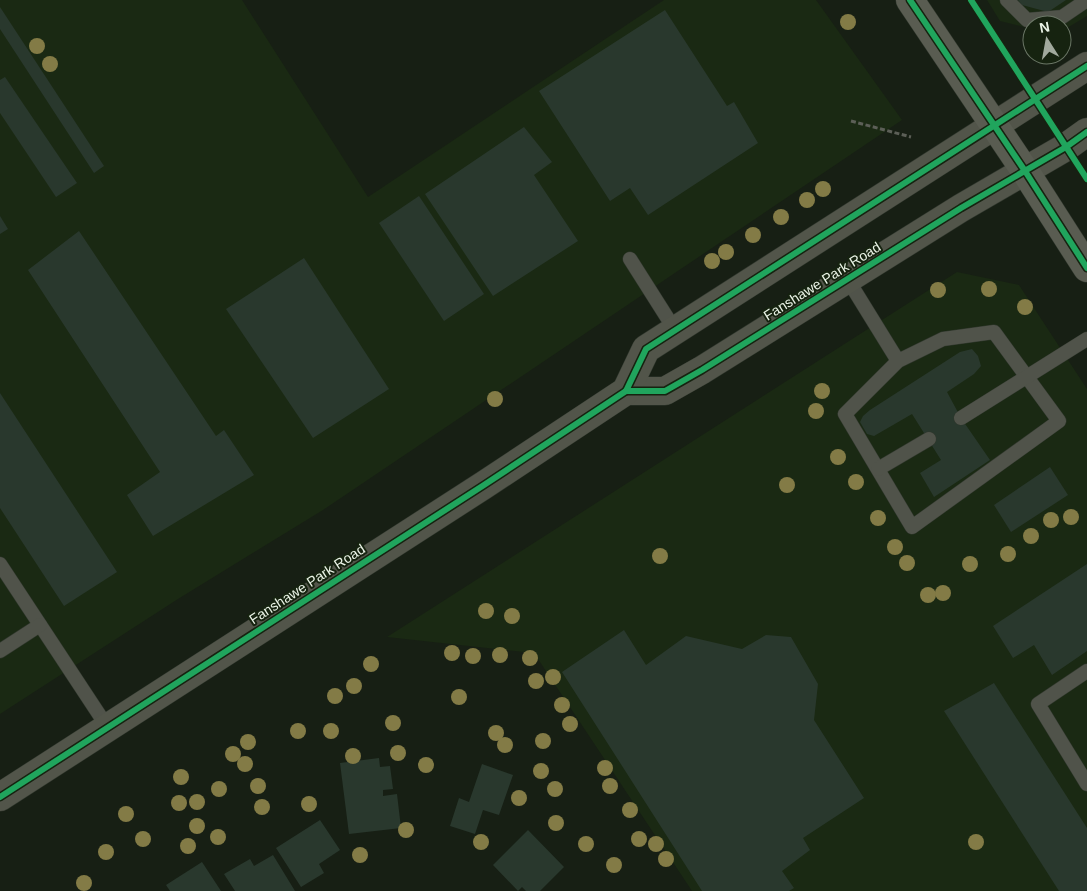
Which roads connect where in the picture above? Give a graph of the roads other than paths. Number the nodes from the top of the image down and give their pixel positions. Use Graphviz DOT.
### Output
graph roads {
  1 [pos="910,0"];
  2 [pos="1007,0"];
  3 [pos="1087,0"];
  4 [pos="1087,66"];
  5 [pos="994,126"];
  6 [pos="1087,132"];
  7 [pos="1026,171"];
  8 [pos="630,259"];
  9 [pos="1087,268"];
  10 [pos="848,280"];
  11 [pos="675,330"];
  12 [pos="1087,339"];
  13 [pos="898,361"];
  14 [pos="1027,377"];
  15 [pos="626,390"];
  16 [pos="961,418"];
  17 [pos="929,439"];
  18 [pos="878,469"];
  19 [pos="0,564"];
  20 [pos="40,625"];
  21 [pos="0,651"];
  22 [pos="1087,671"];
  23 [pos="108,728"];
  24 [pos="1087,784"];
  25 [pos="0,797"];
  1 -- 5 [label="main road"];
  2 -- 3 [label="lane"];
  4 -- 5 [label="main road"];
  5 -- 7 [label="main road"];
  5 -- 11 [label="main road"];
  6 -- 7 [label="main road, Fanshawe Park Road"];
  7 -- 9 [label="main road"];
  7 -- 10 [label="main road, Fanshawe Park Road"];
  8 -- 11 [label="lane"];
  10 -- 13 [label="lane"];
  10 -- 15 [label="main road, Fanshawe Park Road"];
  11 -- 15 [label="main road"];
  12 -- 14 [label="lane"];
  13 -- 14 [label="lane"];
  13 -- 18 [label="lane"];
  14 -- 16 [label="lane"];
  14 -- 18 [label="lane"];
  15 -- 23 [label="main road, Fanshawe Park Road"];
  17 -- 18 [label="lane"];
  19 -- 20 [label="lane"];
  20 -- 21 [label="lane"];
  20 -- 23 [label="lane"];
  22 -- 24 [label="lane"];
  23 -- 25 [label="main road, Fanshawe Park Road"];
}
